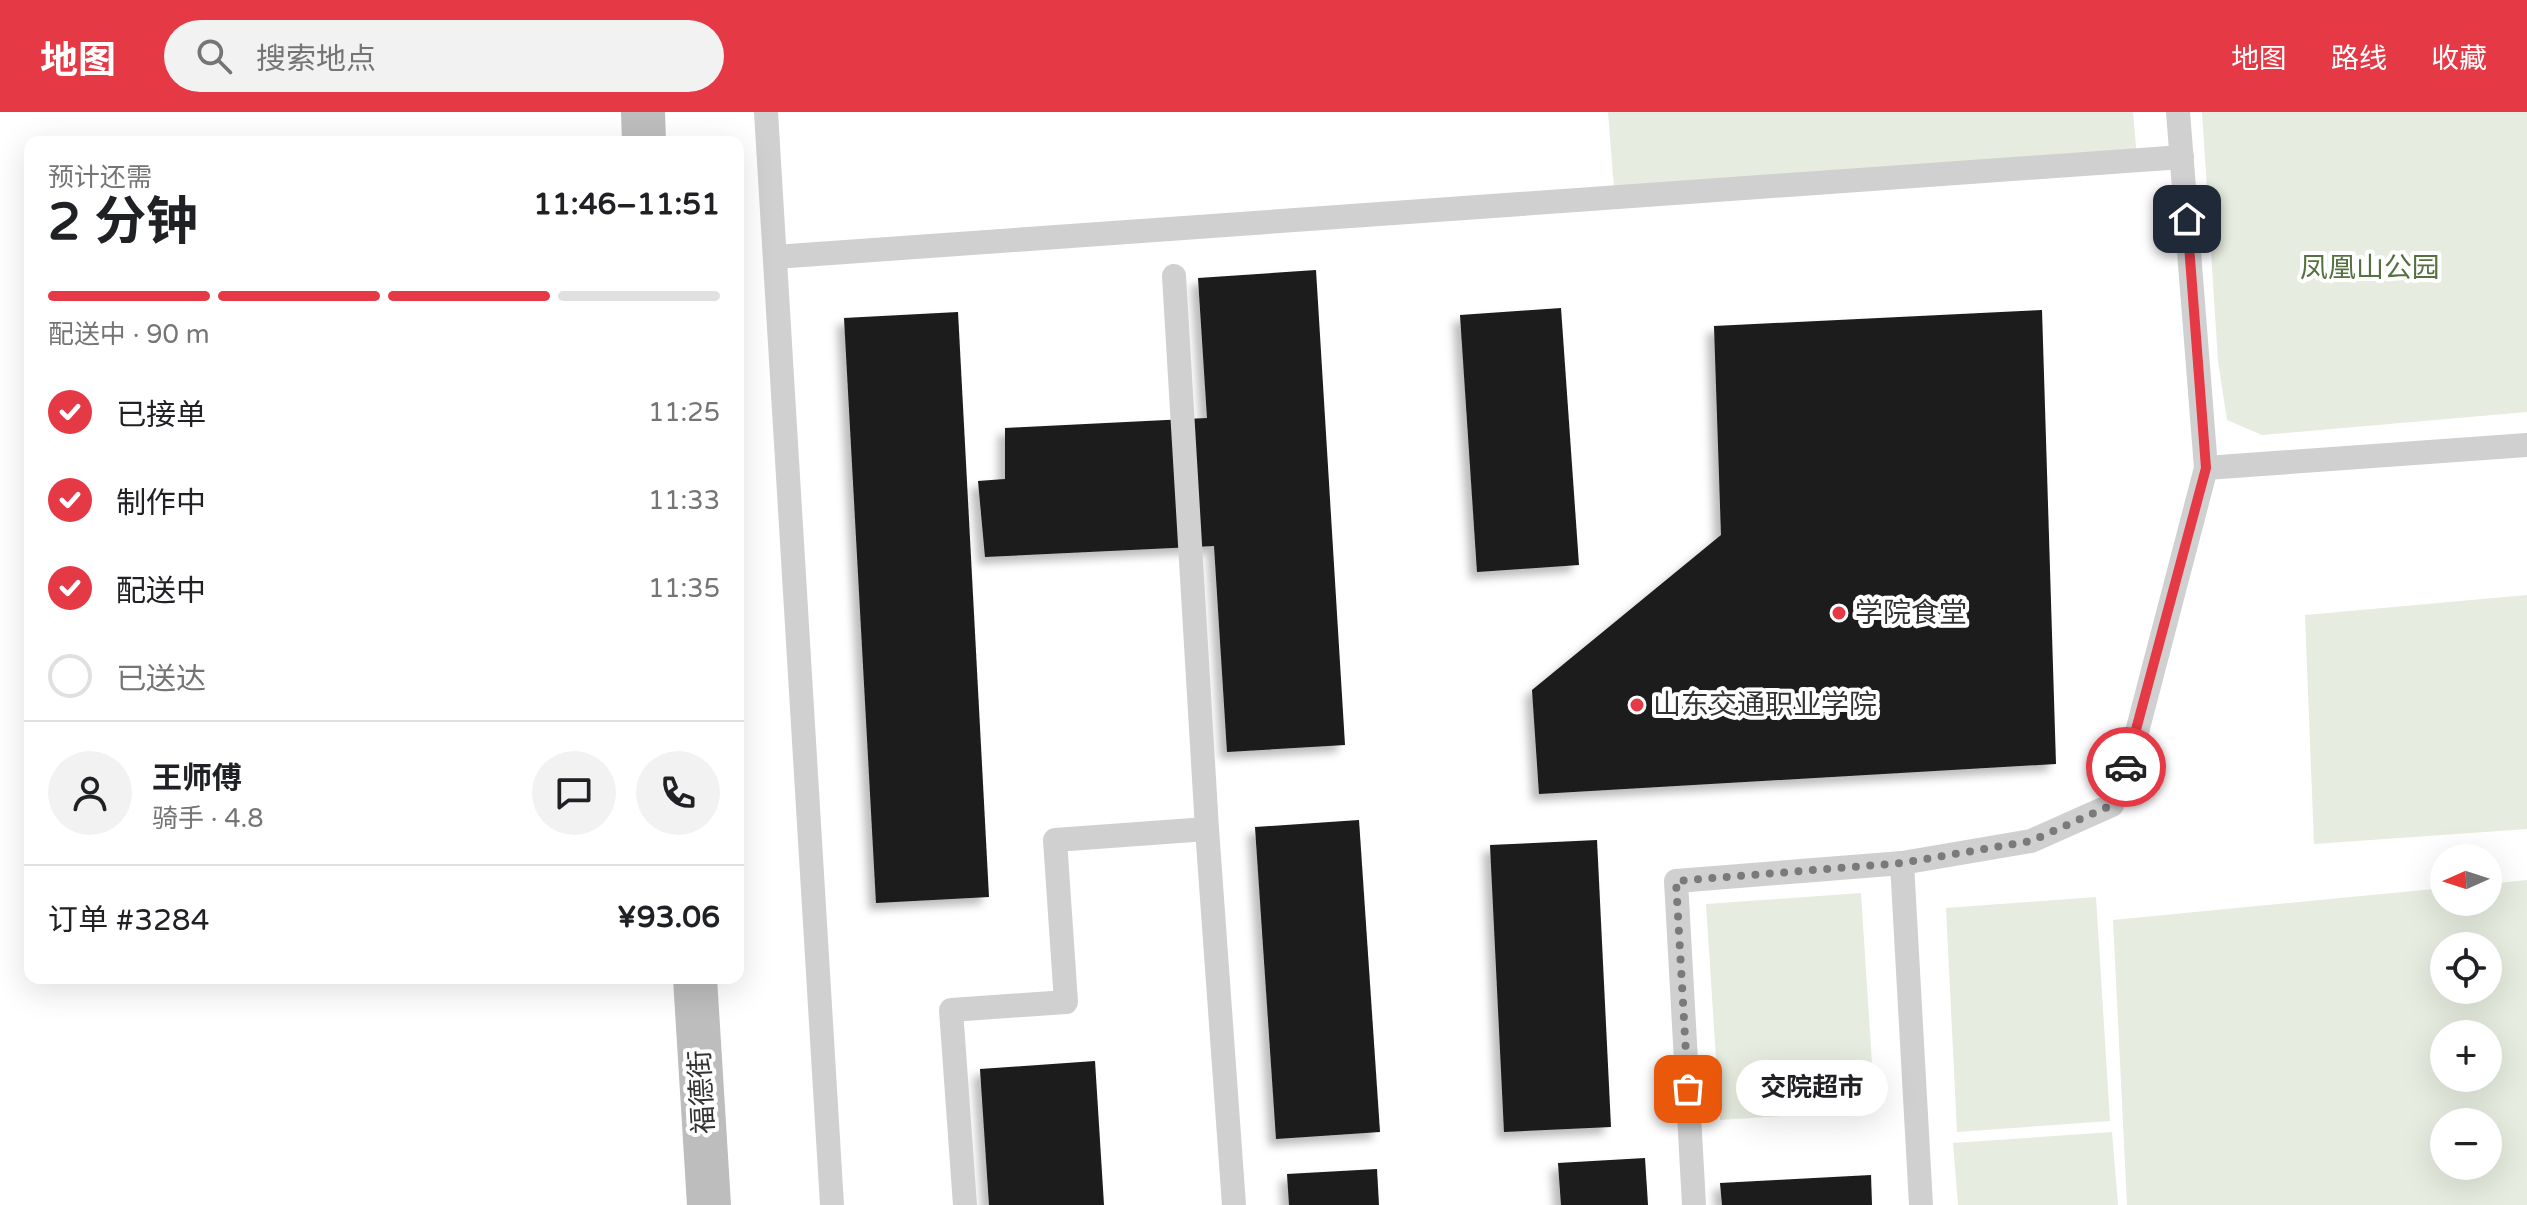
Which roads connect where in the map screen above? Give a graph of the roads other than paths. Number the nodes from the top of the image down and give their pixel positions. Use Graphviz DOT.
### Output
graph roads {
  1 [pos="643,112"];
  2 [pos="766,112"];
  3 [pos="2178,112"];
  4 [pos="644,136"];
  5 [pos="2182,157"];
  6 [pos="775,257"];
  7 [pos="1174,276"];
  8 [pos="2527,445"];
  9 [pos="2206,468"];
  10 [pos="1207,829"];
  11 [pos="1902,863"];
  12 [pos="695,984"];
  13 [pos="709,1205"];
  14 [pos="832,1205"];
  15 [pos="965,1205"];
  16 [pos="1234,1205"];
  17 [pos="1694,1205"];
  18 [pos="1921,1205"];
  1 -- 4 [label="street"];
  2 -- 6 [label="lane"];
  3 -- 5 [label="lane"];
  5 -- 6 [label="lane"];
  5 -- 9 [label="lane"];
  6 -- 14 [label="lane"];
  7 -- 10 [label="lane"];
  8 -- 9 [label="lane"];
  9 -- 11 [label="lane"];
  10 -- 15 [label="lane"];
  10 -- 16 [label="lane"];
  11 -- 17 [label="lane"];
  11 -- 18 [label="lane"];
  12 -- 13 [label="street, 福德街"];
}
